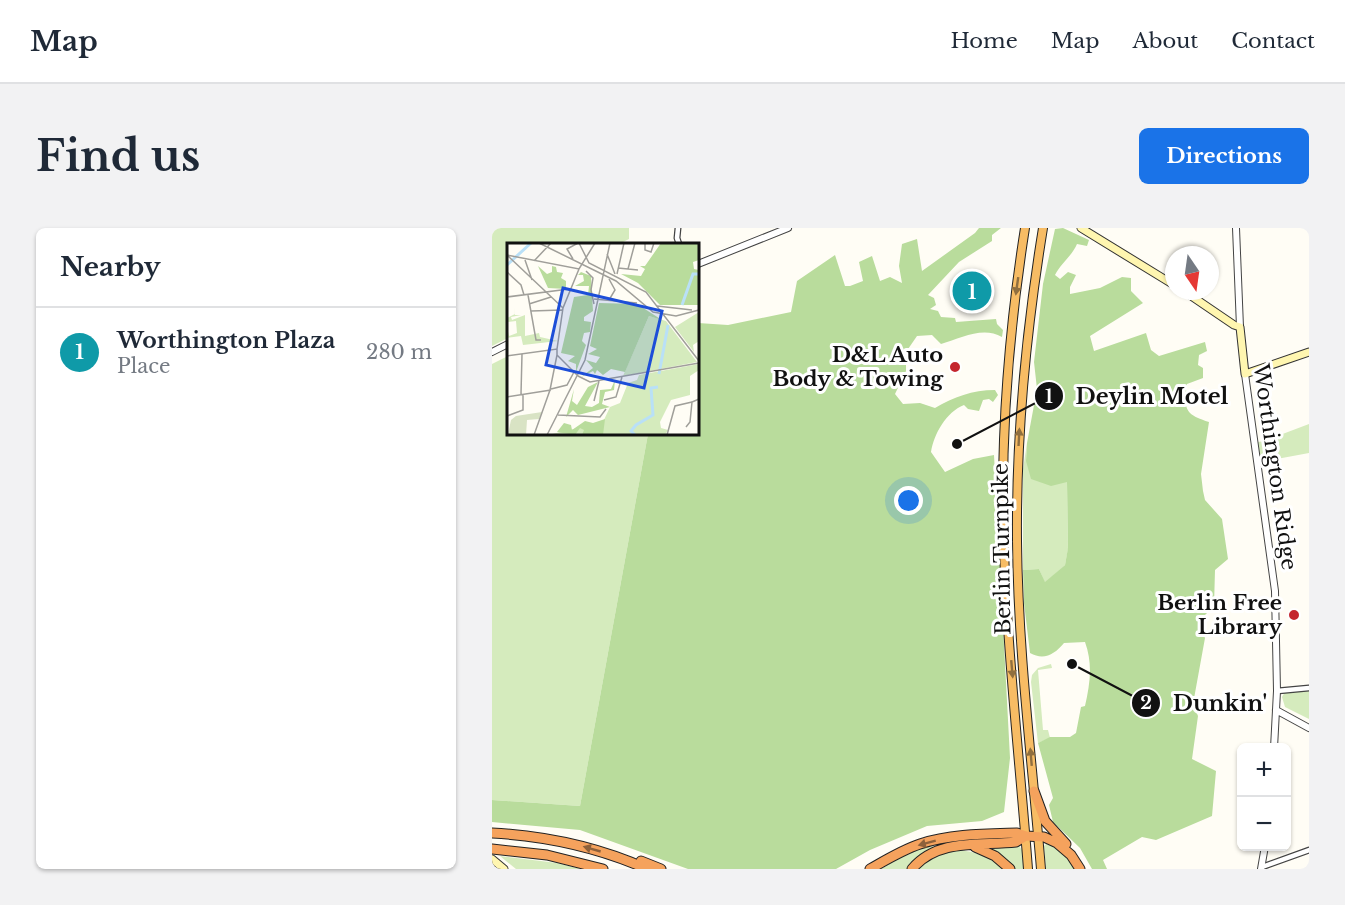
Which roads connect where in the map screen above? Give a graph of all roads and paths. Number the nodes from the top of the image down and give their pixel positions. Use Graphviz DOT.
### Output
graph roads {
  1 [pos="678,228"];
  2 [pos="788,228"];
  3 [pos="1025,228"];
  4 [pos="1043,228"];
  5 [pos="1081,228"];
  6 [pos="1236,228"];
  7 [pos="679,243"];
  8 [pos="699,264"];
  9 [pos="1165,279"];
  10 [pos="1197,300"];
  11 [pos="1240,327"];
  12 [pos="507,344"];
  13 [pos="492,352"];
  14 [pos="1309,352"];
  15 [pos="1245,374"];
  16 [pos="1309,688"];
  17 [pos="1276,691"];
  18 [pos="1276,710"];
  19 [pos="1309,728"];
  20 [pos="1274,743"];
  21 [pos="1034,791"];
  22 [pos="492,833"];
  23 [pos="1038,836"];
  24 [pos="1026,837"];
  25 [pos="967,845"];
  26 [pos="492,849"];
  27 [pos="1309,850"];
  28 [pos="1264,851"];
  29 [pos="1069,852"];
  30 [pos="619,857"];
  31 [pos="492,859"];
  32 [pos="1261,868"];
  33 [pos="504,869"];
  34 [pos="603,869"];
  35 [pos="647,869"];
  36 [pos="661,869"];
  37 [pos="870,869"];
  38 [pos="912,869"];
  39 [pos="1011,869"];
  40 [pos="1028,869"];
  41 [pos="1041,869"];
  42 [pos="1080,869"];
  1 -- 7 [label="street"];
  2 -- 8 [label="street"];
  3 -- 24 [label="highway, Berlin Turnpike, one-way"];
  21 -- 4 [label="highway, Berlin Turnpike, one-way"];
  5 -- 9 [label="main road"];
  6 -- 11 [label="street, Worthington Ridge"];
  10 -- 11 [label="main road"];
  11 -- 15 [label="main road, Worthington Ridge"];
  12 -- 13 [label="street"];
  14 -- 15 [label="main road"];
  15 -- 17 [label="street, Worthington Ridge"];
  16 -- 17 [label="street"];
  17 -- 18 [label="street, Worthington Ridge"];
  18 -- 19 [label="street"];
  18 -- 20 [label="street, Worthington Ridge"];
  21 -- 23 [label="highway, Berlin Turnpike"];
  21 -- 29 [label="highway"];
  30 -- 22 [label="highway, one-way"];
  23 -- 24 [label="highway"];
  23 -- 29 [label="highway"];
  23 -- 41 [label="highway, Berlin Turnpike"];
  24 -- 25 [label="highway"];
  24 -- 37 [label="highway, one-way"];
  24 -- 40 [label="highway, Berlin Turnpike"];
  25 -- 38 [label="highway"];
  25 -- 39 [label="highway"];
  26 -- 34 [label="highway"];
  27 -- 32 [label="street"];
  28 -- 32 [label="street"];
  29 -- 42 [label="highway"];
  30 -- 35 [label="highway"];
  30 -- 36 [label="highway"];
  31 -- 33 [label="main road"];
}
